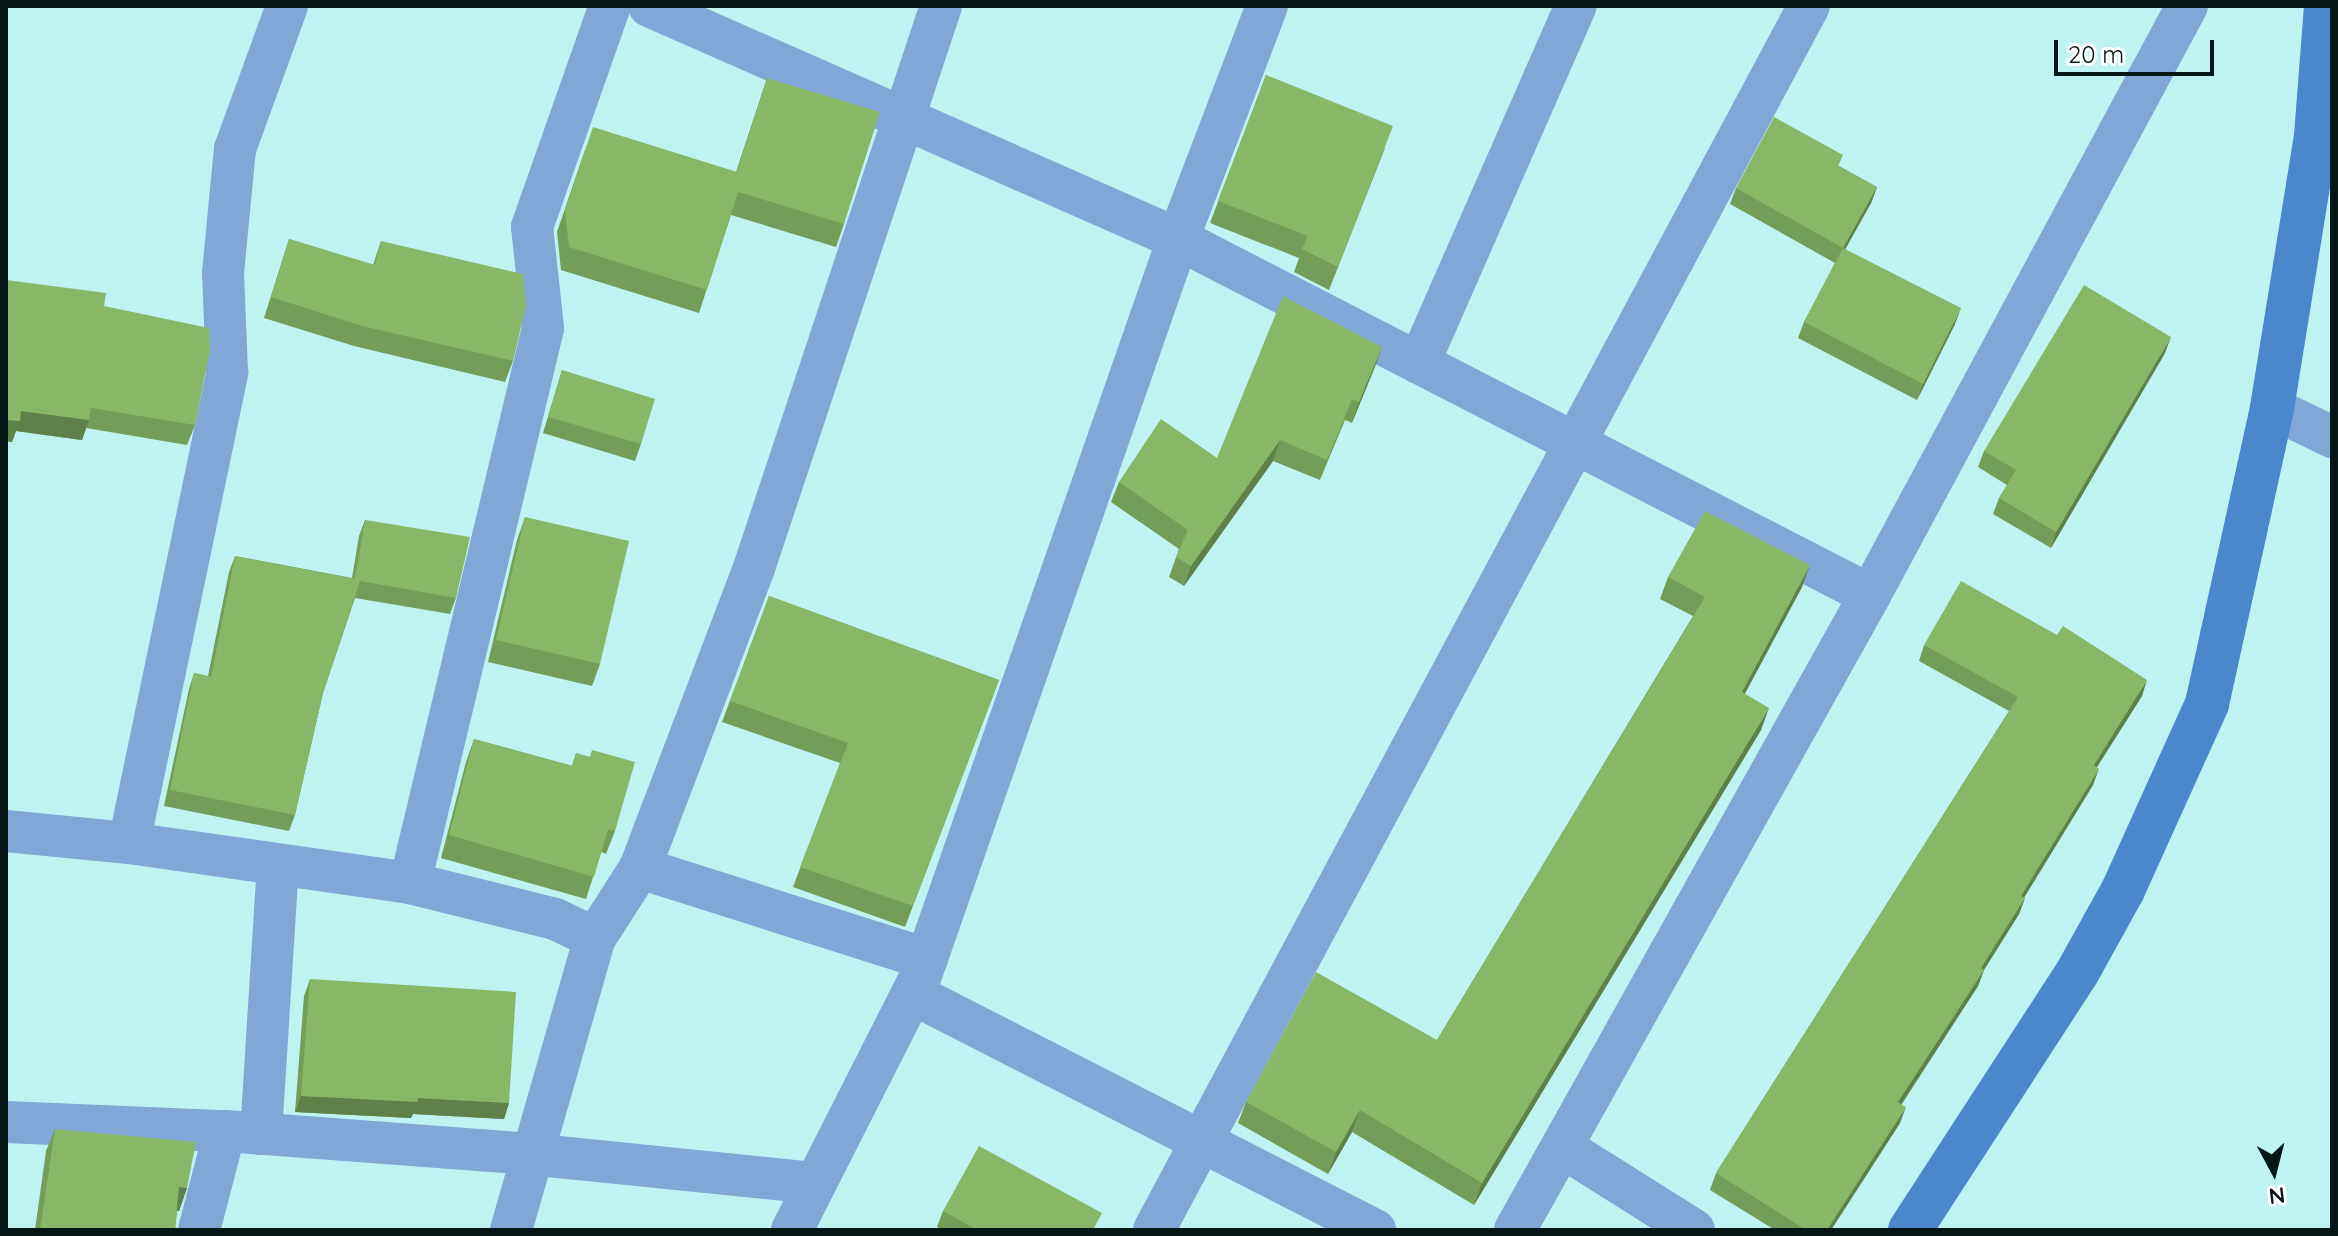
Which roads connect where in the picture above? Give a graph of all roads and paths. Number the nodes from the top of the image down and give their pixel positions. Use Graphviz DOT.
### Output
graph roads {
  1 [pos="287,6"];
  2 [pos="610,6"];
  3 [pos="649,6"];
  4 [pos="941,6"];
  5 [pos="1267,6"];
  6 [pos="1576,6"];
  7 [pos="1809,6"];
  8 [pos="2187,6"];
  9 [pos="2326,6"];
  10 [pos="902,117"];
  11 [pos="2324,139"];
  12 [pos="1178,239"];
  13 [pos="1419,363"];
  14 [pos="2272,408"];
  15 [pos="2332,437"];
  16 [pos="1576,444"];
  17 [pos="1870,595"];
  18 [pos="6,831"];
  19 [pos="129,843"];
  20 [pos="278,866"];
  21 [pos="640,868"];
  22 [pos="410,883"];
  23 [pos="595,938"];
  24 [pos="920,977"];
  25 [pos="6,1122"];
  26 [pos="243,1132"];
  27 [pos="1201,1141"];
  28 [pos="1562,1147"];
  29 [pos="529,1154"];
  30 [pos="816,1183"];
  31 [pos="199,1230"];
  32 [pos="511,1230"];
  33 [pos="792,1230"];
  34 [pos="1154,1230"];
  35 [pos="1375,1230"];
  36 [pos="1515,1230"];
  37 [pos="1694,1230"];
  38 [pos="1910,1230"];
  1 -- 19 [label="street"];
  2 -- 22 [label="street"];
  3 -- 10 [label="street"];
  4 -- 10 [label="street"];
  5 -- 12 [label="street"];
  6 -- 13 [label="street"];
  7 -- 16 [label="street"];
  8 -- 17 [label="street"];
  9 -- 11 [label="street"];
  10 -- 12 [label="street"];
  10 -- 21 [label="street"];
  11 -- 14 [label="street"];
  12 -- 13 [label="street"];
  12 -- 24 [label="street"];
  13 -- 16 [label="street"];
  14 -- 15 [label="street"];
  14 -- 38 [label="street"];
  16 -- 17 [label="street"];
  16 -- 27 [label="street"];
  17 -- 28 [label="street"];
  18 -- 19 [label="street"];
  19 -- 20 [label="street"];
  20 -- 22 [label="street"];
  20 -- 26 [label="street"];
  21 -- 23 [label="street"];
  21 -- 24 [label="street"];
  22 -- 23 [label="street"];
  23 -- 29 [label="street"];
  24 -- 27 [label="street"];
  24 -- 30 [label="street"];
  25 -- 26 [label="street"];
  26 -- 29 [label="street"];
  26 -- 31 [label="street"];
  27 -- 34 [label="street"];
  27 -- 35 [label="street"];
  28 -- 36 [label="street"];
  28 -- 37 [label="street"];
  29 -- 30 [label="street"];
  29 -- 32 [label="street"];
  30 -- 33 [label="street"];
}
